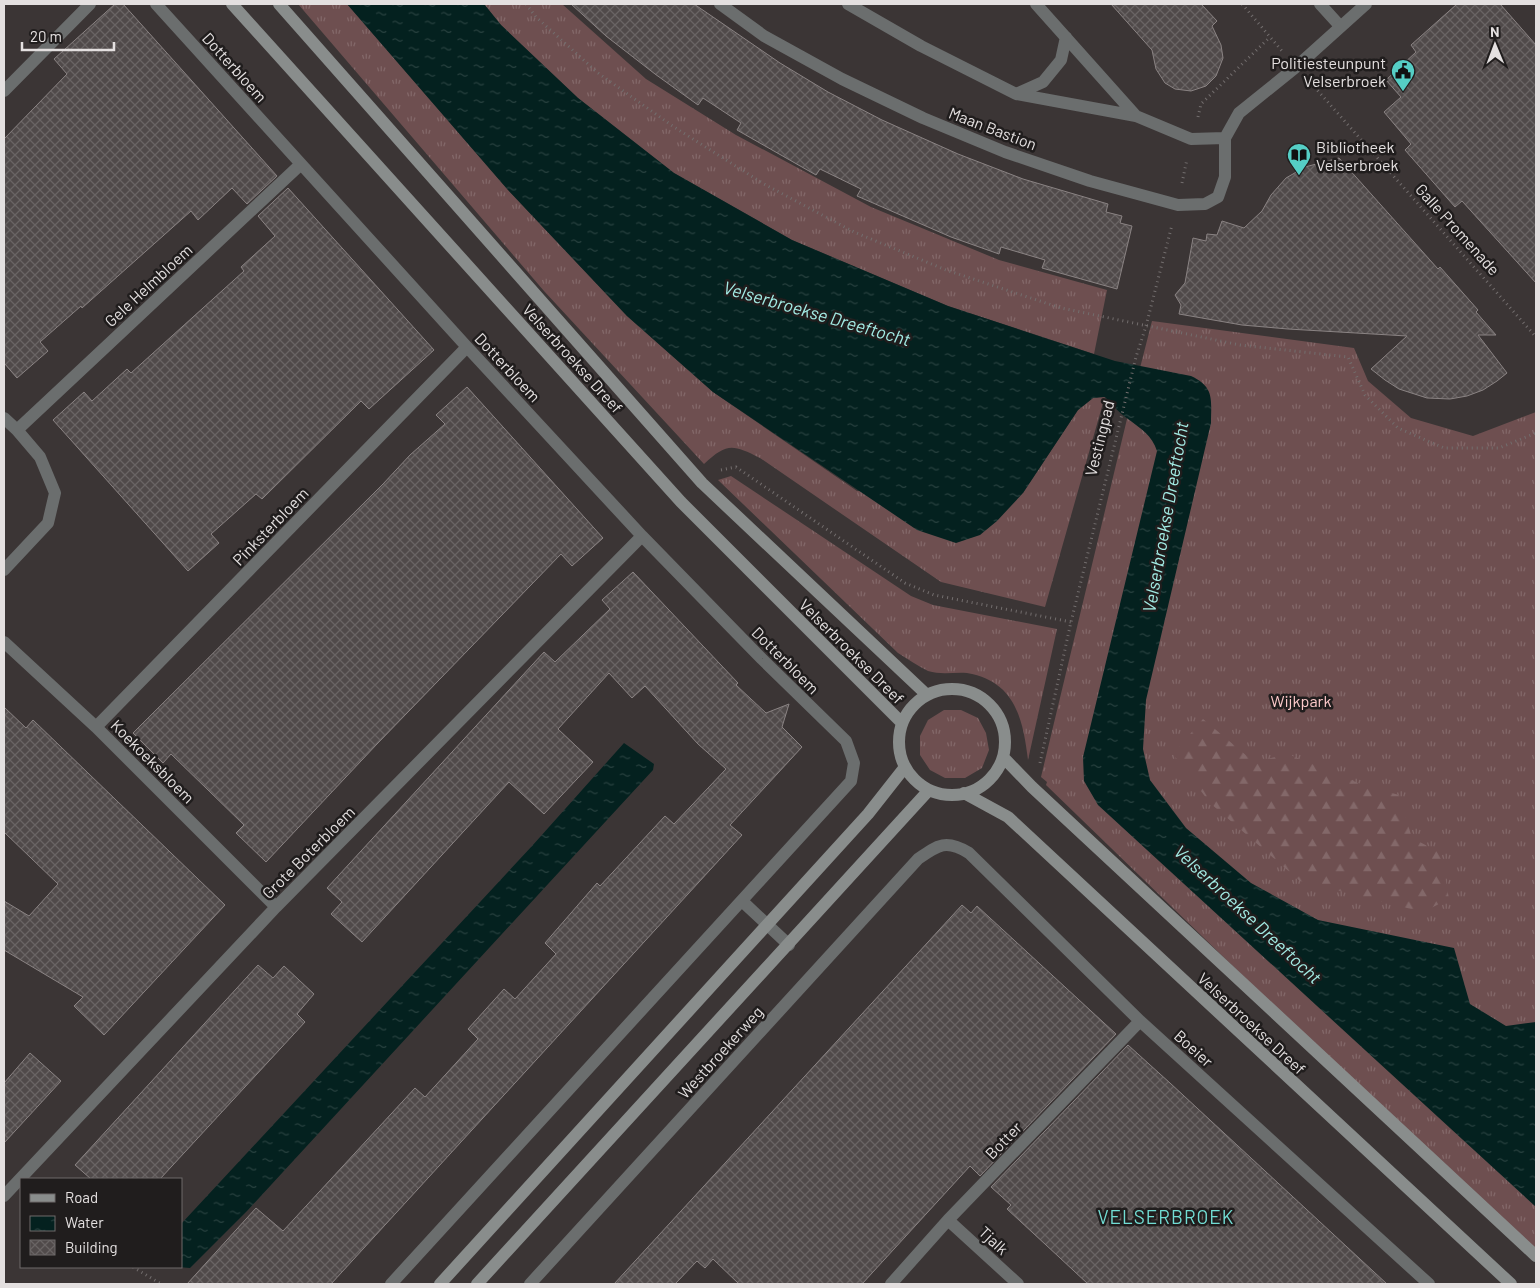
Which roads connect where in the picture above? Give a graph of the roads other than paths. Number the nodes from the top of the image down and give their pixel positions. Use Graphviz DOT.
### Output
graph roads {
  1 [pos="90,4"];
  2 [pos="156,4"];
  3 [pos="232,4"];
  4 [pos="279,4"];
  5 [pos="720,4"];
  6 [pos="848,4"];
  7 [pos="1036,4"];
  8 [pos="1320,4"];
  9 [pos="1366,4"];
  10 [pos="1340,26"];
  11 [pos="1066,37"];
  12 [pos="4,91"];
  13 [pos="1016,94"];
  14 [pos="1136,116"];
  15 [pos="1225,138"];
  16 [pos="301,164"];
  17 [pos="467,347"];
  18 [pos="4,418"];
  19 [pos="17,430"];
  20 [pos="642,536"];
  21 [pos="4,570"];
  22 [pos="4,642"];
  23 [pos="927,695"];
  24 [pos="902,724"];
  25 [pos="96,727"];
  26 [pos="1003,757"];
  27 [pos="905,767"];
  28 [pos="929,790"];
  29 [pos="964,794"];
  30 [pos="937,846"];
  31 [pos="742,901"];
  32 [pos="276,908"];
  33 [pos="767,925"];
  34 [pos="788,945"];
  35 [pos="1140,1021"];
  36 [pos="21,1178"];
  37 [pos="20,1179"];
  38 [pos="4,1196"];
  39 [pos="948,1220"];
  40 [pos="1536,1256"];
  41 [pos="391,1284"];
  42 [pos="440,1284"];
  43 [pos="477,1284"];
  44 [pos="530,1284"];
  45 [pos="891,1284"];
  46 [pos="1018,1284"];
  47 [pos="1429,1284"];
  48 [pos="1511,1284"];
  1 -- 12 [label="street"];
  2 -- 16 [label="street, Dotterbloem"];
  3 -- 24 [label="main road, Velserbroekse Dreef"];
  4 -- 23 [label="main road, Velserbroekse Dreef"];
  5 -- 15 [label="street, Maan Bastion"];
  6 -- 13 [label="street"];
  7 -- 11 [label="street"];
  8 -- 10 [label="street"];
  9 -- 10 [label="street"];
  10 -- 15 [label="street"];
  11 -- 13 [label="street"];
  11 -- 14 [label="street"];
  13 -- 14 [label="street"];
  14 -- 15 [label="street"];
  16 -- 17 [label="street, Dotterbloem"];
  16 -- 19 [label="street, Gele Helmbloem"];
  17 -- 20 [label="street, Dotterbloem"];
  17 -- 25 [label="street, Pinksterbloem"];
  18 -- 19 [label="street"];
  19 -- 21 [label="street"];
  20 -- 31 [label="street, Dotterbloem"];
  20 -- 32 [label="street, Grote Boterbloem"];
  22 -- 25 [label="street, Koekoeksbloem"];
  23 -- 24 [label="main road"];
  23 -- 26 [label="main road"];
  24 -- 27 [label="main road"];
  25 -- 32 [label="street, Koekoeksbloem"];
  26 -- 29 [label="main road"];
  26 -- 40 [label="main road, Velserbroekse Dreef"];
  27 -- 28 [label="main road"];
  27 -- 33 [label="main road"];
  28 -- 29 [label="main road"];
  28 -- 34 [label="main road, Westbroekerweg"];
  29 -- 48 [label="main road, Velserbroekse Dreef"];
  30 -- 35 [label="street, Boeier"];
  30 -- 44 [label="street, Westbroekerweg"];
  31 -- 33 [label="street"];
  31 -- 41 [label="street"];
  32 -- 36 [label="street, Grote Boterbloem"];
  33 -- 34 [label="street"];
  33 -- 42 [label="main road"];
  34 -- 43 [label="main road, Westbroekerweg"];
  35 -- 39 [label="street, Botter"];
  35 -- 47 [label="street, Boeier"];
  37 -- 38 [label="street, Grote Boterbloem"];
  39 -- 45 [label="street, Botter"];
  39 -- 46 [label="street, Tjalk"];
}
